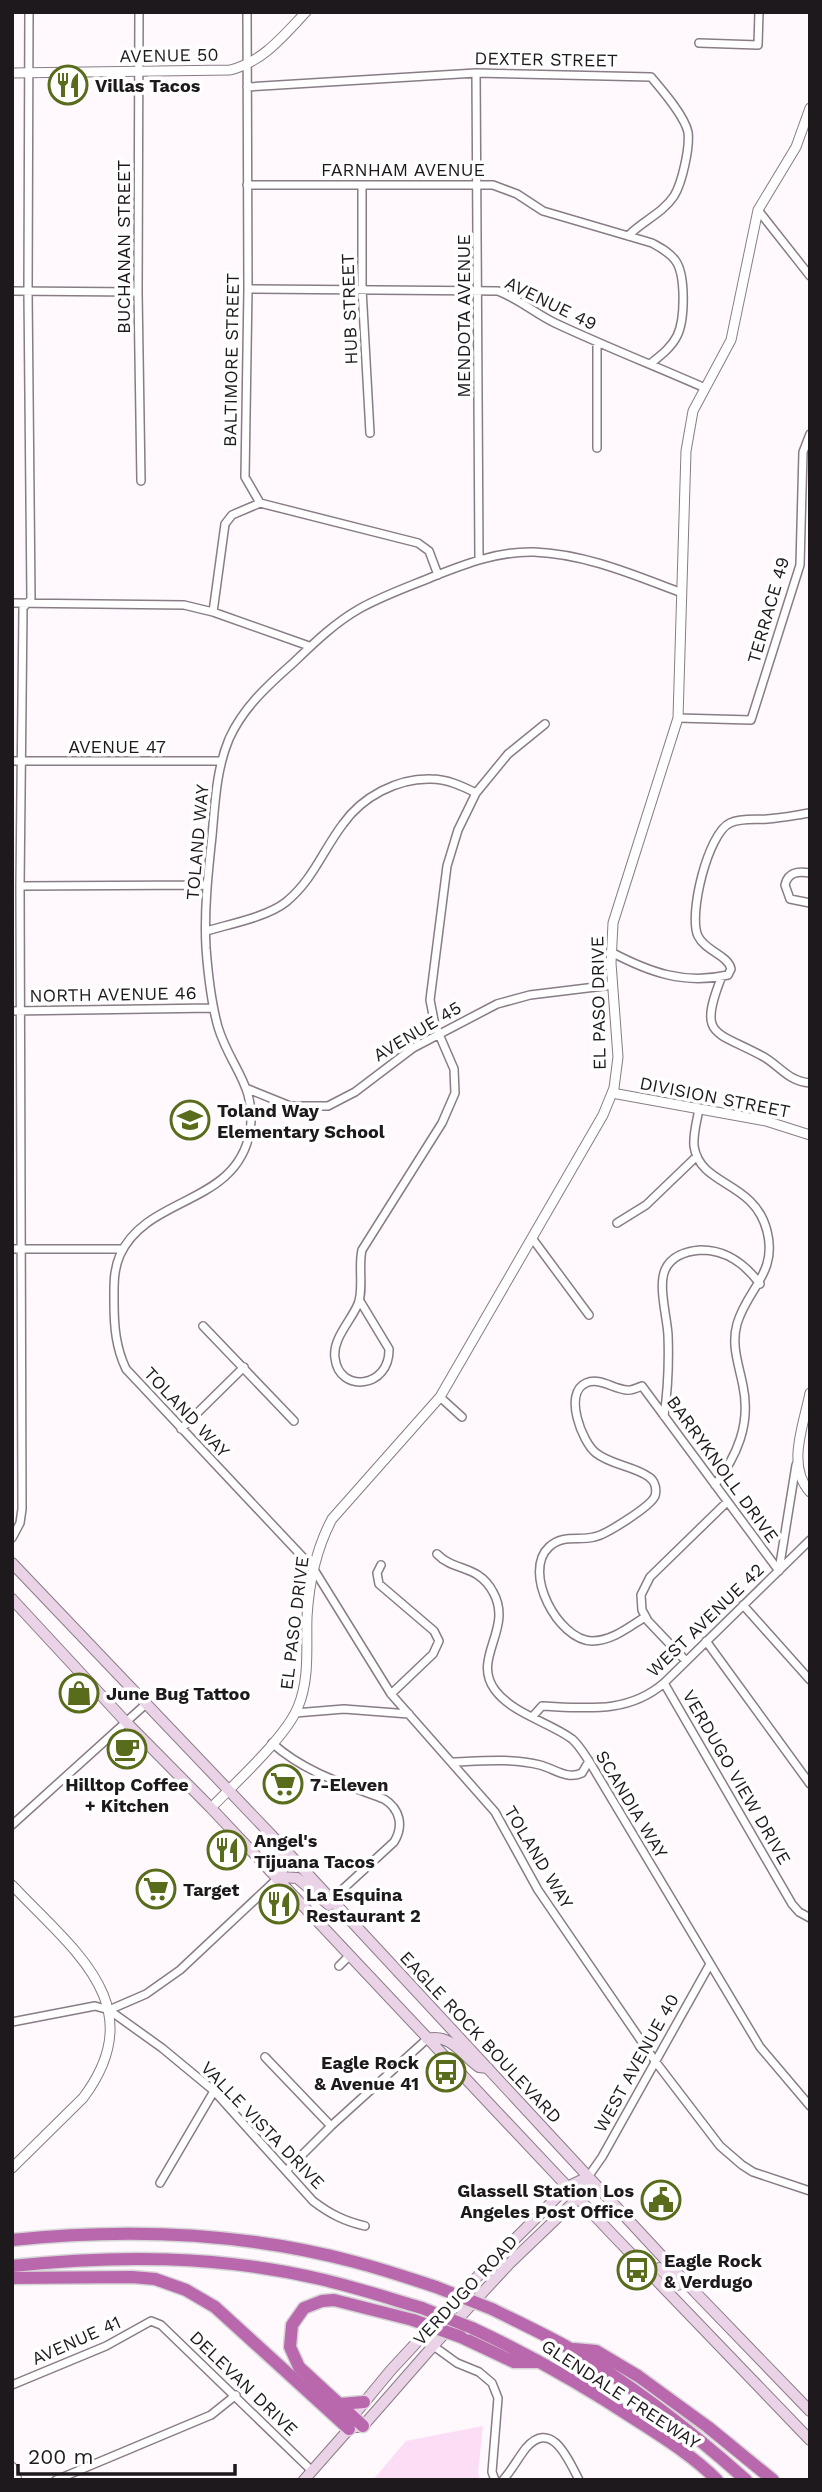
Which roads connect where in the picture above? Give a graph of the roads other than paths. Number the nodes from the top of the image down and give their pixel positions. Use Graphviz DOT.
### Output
graph roads {
  1 [pos="29,12"];
  2 [pos="139,12"];
  3 [pos="247,12"];
  4 [pos="306,12"];
  5 [pos="759,12"];
  6 [pos="699,43"];
  7 [pos="247,65"];
  8 [pos="139,72"];
  9 [pos="12,73"];
  10 [pos="29,73"];
  11 [pos="476,73"];
  12 [pos="247,87"];
  13 [pos="810,108"];
  14 [pos="247,185"];
  15 [pos="362,185"];
  16 [pos="478,185"];
  17 [pos="758,210"];
  18 [pos="628,236"];
  19 [pos="810,276"];
  20 [pos="248,289"];
  21 [pos="362,289"];
  22 [pos="479,291"];
  23 [pos="12,292"];
  24 [pos="28,292"];
  25 [pos="138,292"];
  26 [pos="597,343"];
  27 [pos="649,364"];
  28 [pos="705,388"];
  29 [pos="370,433"];
  30 [pos="810,434"];
  31 [pos="597,448"];
  32 [pos="141,481"];
  33 [pos="260,503"];
  34 [pos="479,559"];
  35 [pos="438,575"];
  36 [pos="682,593"];
  37 [pos="12,603"];
  38 [pos="27,603"];
  39 [pos="213,612"];
  40 [pos="309,646"];
  41 [pos="678,718"];
  42 [pos="545,724"];
  43 [pos="12,761"];
  44 [pos="23,761"];
  45 [pos="221,761"];
  46 [pos="476,793"];
  47 [pos="810,813"];
  48 [pos="810,873"];
  49 [pos="207,885"];
  50 [pos="20,886"];
  51 [pos="810,903"];
  52 [pos="206,931"];
  53 [pos="611,952"];
  54 [pos="722,976"];
  55 [pos="612,985"];
  56 [pos="214,1008"];
  57 [pos="12,1011"];
  58 [pos="21,1011"];
  59 [pos="438,1034"];
  60 [pos="810,1083"];
  61 [pos="248,1089"];
  62 [pos="612,1093"];
  63 [pos="699,1109"];
  64 [pos="810,1135"];
  65 [pos="697,1156"];
  66 [pos="617,1223"];
  67 [pos="532,1238"];
  68 [pos="17,1249"];
  69 [pos="124,1249"];
  70 [pos="760,1284"];
  71 [pos="360,1301"];
  72 [pos="589,1315"];
  73 [pos="203,1326"];
  74 [pos="244,1367"];
  75 [pos="810,1393"];
  76 [pos="440,1397"];
  77 [pos="664,1416"];
  78 [pos="462,1417"];
  79 [pos="294,1421"];
  80 [pos="181,1429"];
  81 [pos="798,1456"];
  82 [pos="715,1485"];
  83 [pos="810,1492"];
  84 [pos="727,1502"];
  85 [pos="12,1538"];
  86 [pos="810,1540"];
  87 [pos="437,1554"];
  88 [pos="12,1563"];
  89 [pos="381,1565"];
  90 [pos="313,1568"];
  91 [pos="779,1571"];
  92 [pos="12,1599"];
  93 [pos="743,1605"];
  94 [pos="645,1617"];
  95 [pos="706,1641"];
  96 [pos="686,1661"];
  97 [pos="810,1680"];
  98 [pos="664,1683"];
  99 [pos="391,1694"];
  100 [pos="147,1703"];
  101 [pos="295,1713"];
  102 [pos="409,1714"];
  103 [pos="533,1716"];
  104 [pos="125,1721"];
  105 [pos="272,1743"];
  106 [pos="589,1761"];
  107 [pos="453,1762"];
  108 [pos="810,1784"];
  109 [pos="228,1790"];
  110 [pos="211,1808"];
  111 [pos="12,1825"];
  112 [pos="278,1842"];
  113 [pos="277,1880"];
  114 [pos="12,1885"];
  115 [pos="331,1900"];
  116 [pos="810,1918"];
  117 [pos="352,1922"];
  118 [pos="349,1956"];
  119 [pos="710,1964"];
  120 [pos="340,1966"];
  121 [pos="110,2010"];
  122 [pos="12,2022"];
  123 [pos="427,2039"];
  124 [pos="265,2057"];
  125 [pos="655,2061"];
  126 [pos="488,2068"];
  127 [pos="214,2091"];
  128 [pos="810,2106"];
  129 [pos="331,2126"];
  130 [pos="12,2168"];
  131 [pos="287,2170"];
  132 [pos="588,2177"];
  133 [pos="160,2183"];
  134 [pos="567,2187"];
  135 [pos="810,2191"];
  136 [pos="578,2198"];
  137 [pos="365,2226"];
  138 [pos="12,2240"];
  139 [pos="12,2266"];
  140 [pos="648,2273"];
  141 [pos="12,2278"];
  142 [pos="686,2283"];
  143 [pos="151,2321"];
  144 [pos="421,2337"];
  145 [pos="433,2346"];
  146 [pos="569,2348"];
  147 [pos="541,2361"];
  148 [pos="12,2385"];
  149 [pos="236,2395"];
  150 [pos="364,2402"];
  151 [pos="340,2404"];
  152 [pos="810,2411"];
  153 [pos="352,2416"];
  154 [pos="363,2426"];
  155 [pos="349,2429"];
  156 [pos="810,2441"];
  157 [pos="12,2467"];
  158 [pos="312,2471"];
  159 [pos="17,2480"];
  160 [pos="56,2480"];
  161 [pos="304,2480"];
  162 [pos="495,2480"];
  163 [pos="503,2480"];
  164 [pos="579,2480"];
  165 [pos="717,2480"];
  166 [pos="746,2480"];
  167 [pos="773,2480"];
  1 -- 10 [label="street"];
  2 -- 8 [label="street, BUCHANAN STREET"];
  3 -- 7 [label="street, BALTIMORE STREET"];
  4 -- 7 [label="street, AVENUE 50"];
  5 -- 6 [label="street"];
  7 -- 8 [label="street, AVENUE 50"];
  7 -- 12 [label="street, BALTIMORE STREET"];
  8 -- 10 [label="street, AVENUE 50"];
  8 -- 25 [label="street, BUCHANAN STREET"];
  9 -- 10 [label="street, AVENUE 50"];
  10 -- 24 [label="street"];
  11 -- 12 [label="street, DEXTER STREET"];
  11 -- 16 [label="street, MENDOTA AVENUE"];
  11 -- 18 [label="street, DEXTER STREET"];
  12 -- 14 [label="street, BALTIMORE STREET"];
  13 -- 17 [label="street, EL PASO DRIVE"];
  14 -- 15 [label="street, FARNHAM AVENUE"];
  14 -- 20 [label="street, BALTIMORE STREET"];
  15 -- 16 [label="street, FARNHAM AVENUE"];
  15 -- 21 [label="street, HUB STREET"];
  16 -- 18 [label="street, FARNHAM AVENUE"];
  16 -- 22 [label="street, MENDOTA AVENUE"];
  17 -- 19 [label="street"];
  17 -- 28 [label="street, EL PASO DRIVE"];
  18 -- 27 [label="street, FARNHAM AVENUE"];
  20 -- 21 [label="street, AVENUE 49"];
  20 -- 33 [label="street, BALTIMORE STREET"];
  21 -- 22 [label="street, AVENUE 49"];
  21 -- 29 [label="street, HUB STREET"];
  22 -- 26 [label="street, AVENUE 49"];
  22 -- 34 [label="street, MENDOTA AVENUE"];
  23 -- 24 [label="street"];
  24 -- 25 [label="street"];
  24 -- 38 [label="street"];
  25 -- 32 [label="street, BUCHANAN STREET"];
  26 -- 27 [label="street, AVENUE 49"];
  26 -- 31 [label="street"];
  27 -- 28 [label="street, AVENUE 49"];
  28 -- 36 [label="street, EL PASO DRIVE"];
  30 -- 41 [label="street, TERRACE 49"];
  33 -- 35 [label="street"];
  33 -- 39 [label="street"];
  34 -- 35 [label="street, TOLAND WAY"];
  34 -- 36 [label="street, TOLAND WAY"];
  35 -- 40 [label="street, TOLAND WAY"];
  36 -- 41 [label="street, EL PASO DRIVE"];
  37 -- 38 [label="street"];
  38 -- 39 [label="street"];
  38 -- 44 [label="street"];
  39 -- 40 [label="street"];
  40 -- 45 [label="street, TOLAND WAY"];
  41 -- 53 [label="street, EL PASO DRIVE"];
  42 -- 46 [label="street"];
  43 -- 44 [label="street, AVENUE 47"];
  44 -- 45 [label="street, AVENUE 47"];
  44 -- 50 [label="street"];
  45 -- 49 [label="street, TOLAND WAY"];
  46 -- 52 [label="street"];
  46 -- 59 [label="street"];
  47 -- 54 [label="street"];
  48 -- 51 [label="street"];
  49 -- 50 [label="street"];
  49 -- 52 [label="street, TOLAND WAY"];
  50 -- 58 [label="street"];
  52 -- 56 [label="street, TOLAND WAY"];
  53 -- 54 [label="street"];
  53 -- 55 [label="street, EL PASO DRIVE"];
  54 -- 60 [label="street"];
  55 -- 59 [label="street, AVENUE 45"];
  55 -- 62 [label="street, EL PASO DRIVE"];
  56 -- 58 [label="street, NORTH AVENUE 46"];
  56 -- 61 [label="street, TOLAND WAY"];
  57 -- 58 [label="street, NORTH AVENUE 46"];
  58 -- 68 [label="street"];
  59 -- 61 [label="street, AVENUE 45"];
  59 -- 71 [label="street"];
  61 -- 69 [label="street, TOLAND WAY"];
  62 -- 63 [label="street, DIVISION STREET"];
  62 -- 67 [label="street, EL PASO DRIVE"];
  63 -- 64 [label="street, DIVISION STREET"];
  63 -- 65 [label="street"];
  65 -- 66 [label="street"];
  65 -- 70 [label="street"];
  67 -- 72 [label="street"];
  67 -- 76 [label="street, EL PASO DRIVE"];
  68 -- 69 [label="street"];
  68 -- 85 [label="street"];
  69 -- 80 [label="street, TOLAND WAY"];
  70 -- 77 [label="street"];
  70 -- 82 [label="street"];
  71 -- 71 [label="street"];
  73 -- 74 [label="street"];
  74 -- 79 [label="street"];
  74 -- 80 [label="street"];
  75 -- 81 [label="street"];
  76 -- 78 [label="street"];
  76 -- 90 [label="street, EL PASO DRIVE"];
  77 -- 82 [label="street, BARRYKNOLL DRIVE"];
  77 -- 94 [label="street, BARRYKNOLL DRIVE"];
  80 -- 90 [label="street, TOLAND WAY"];
  81 -- 83 [label="street"];
  81 -- 91 [label="street"];
  82 -- 84 [label="street, BARRYKNOLL DRIVE"];
  84 -- 91 [label="street, BARRYKNOLL DRIVE"];
  84 -- 94 [label="street"];
  86 -- 91 [label="street, WEST AVENUE 42"];
  87 -- 103 [label="street, SCANDIA WAY"];
  88 -- 100 [label="main road, EAGLE ROCK BOULEVARD"];
  89 -- 99 [label="street"];
  90 -- 99 [label="street, TOLAND WAY"];
  90 -- 101 [label="street, EL PASO DRIVE"];
  91 -- 93 [label="street, WEST AVENUE 42"];
  92 -- 104 [label="main road"];
  93 -- 95 [label="street, WEST AVENUE 42"];
  93 -- 97 [label="street"];
  94 -- 96 [label="street"];
  95 -- 96 [label="street, WEST AVENUE 42"];
  95 -- 108 [label="street"];
  96 -- 98 [label="street, WEST AVENUE 42"];
  98 -- 103 [label="street, WEST AVENUE 42"];
  98 -- 116 [label="street, VERDUGO VIEW DRIVE"];
  99 -- 102 [label="street, TOLAND WAY"];
  100 -- 104 [label="street"];
  100 -- 109 [label="main road, EAGLE ROCK BOULEVARD"];
  101 -- 102 [label="street"];
  101 -- 105 [label="street, EL PASO DRIVE"];
  102 -- 107 [label="street, TOLAND WAY"];
  103 -- 106 [label="street, SCANDIA WAY"];
  104 -- 110 [label="main road"];
  104 -- 111 [label="street"];
  105 -- 109 [label="street, EL PASO DRIVE"];
  105 -- 115 [label="street"];
  106 -- 107 [label="street"];
  106 -- 119 [label="street, SCANDIA WAY"];
  107 -- 125 [label="street, TOLAND WAY"];
  109 -- 110 [label="street, EL PASO DRIVE"];
  109 -- 112 [label="main road, EAGLE ROCK BOULEVARD"];
  110 -- 113 [label="main road"];
  112 -- 113 [label="main road"];
  112 -- 115 [label="main road, EAGLE ROCK BOULEVARD"];
  113 -- 117 [label="main road"];
  113 -- 118 [label="main road"];
  113 -- 121 [label="street"];
  114 -- 121 [label="street"];
  115 -- 117 [label="main road, EAGLE ROCK BOULEVARD"];
  117 -- 126 [label="main road, EAGLE ROCK BOULEVARD"];
  118 -- 120 [label="street"];
  118 -- 123 [label="main road"];
  119 -- 125 [label="street, WEST AVENUE 40"];
  119 -- 128 [label="street, SCANDIA WAY"];
  121 -- 122 [label="street"];
  121 -- 127 [label="street, VALLE VISTA DRIVE"];
  121 -- 130 [label="street"];
  123 -- 126 [label="main road"];
  123 -- 129 [label="street"];
  123 -- 134 [label="main road"];
  124 -- 129 [label="street"];
  125 -- 132 [label="street, WEST AVENUE 40"];
  125 -- 135 [label="street, TOLAND WAY"];
  126 -- 132 [label="main road, EAGLE ROCK BOULEVARD"];
  127 -- 131 [label="street, VALLE VISTA DRIVE"];
  127 -- 133 [label="street"];
  129 -- 131 [label="street"];
  131 -- 137 [label="street, VALLE VISTA DRIVE"];
  132 -- 134 [label="main road, VERDUGO ROAD"];
  132 -- 136 [label="main road, VERDUGO ROAD"];
  132 -- 142 [label="main road, EAGLE ROCK BOULEVARD"];
  134 -- 136 [label="main road"];
  134 -- 144 [label="main road, VERDUGO ROAD"];
  136 -- 140 [label="main road"];
  136 -- 145 [label="main road, VERDUGO ROAD"];
  138 -- 146 [label="highway, GLENDALE FREEWAY, bridge"];
  139 -- 147 [label="highway, GLENDALE FREEWAY, bridge"];
  140 -- 142 [label="main road"];
  140 -- 156 [label="main road"];
  141 -- 155 [label="highway"];
  142 -- 152 [label="main road, EAGLE ROCK BOULEVARD"];
  143 -- 148 [label="street, AVENUE 41"];
  143 -- 149 [label="street, DELEVAN DRIVE"];
  144 -- 145 [label="street"];
  144 -- 150 [label="main road, VERDUGO ROAD"];
  145 -- 154 [label="main road, VERDUGO ROAD"];
  145 -- 162 [label="street"];
  146 -- 166 [label="highway, GLENDALE FREEWAY"];
  146 -- 167 [label="highway"];
  147 -- 151 [label="highway, bridge"];
  147 -- 165 [label="highway, GLENDALE FREEWAY"];
  149 -- 158 [label="street, DELEVAN DRIVE"];
  149 -- 160 [label="street"];
  150 -- 151 [label="highway"];
  150 -- 153 [label="main road, VERDUGO ROAD"];
  151 -- 153 [label="highway"];
  153 -- 154 [label="highway"];
  153 -- 155 [label="main road, VERDUGO ROAD"];
  154 -- 155 [label="main road"];
  155 -- 158 [label="main road, VERDUGO ROAD"];
  157 -- 159 [label="street"];
  158 -- 161 [label="main road, VERDUGO ROAD"];
  163 -- 164 [label="street"];
}
